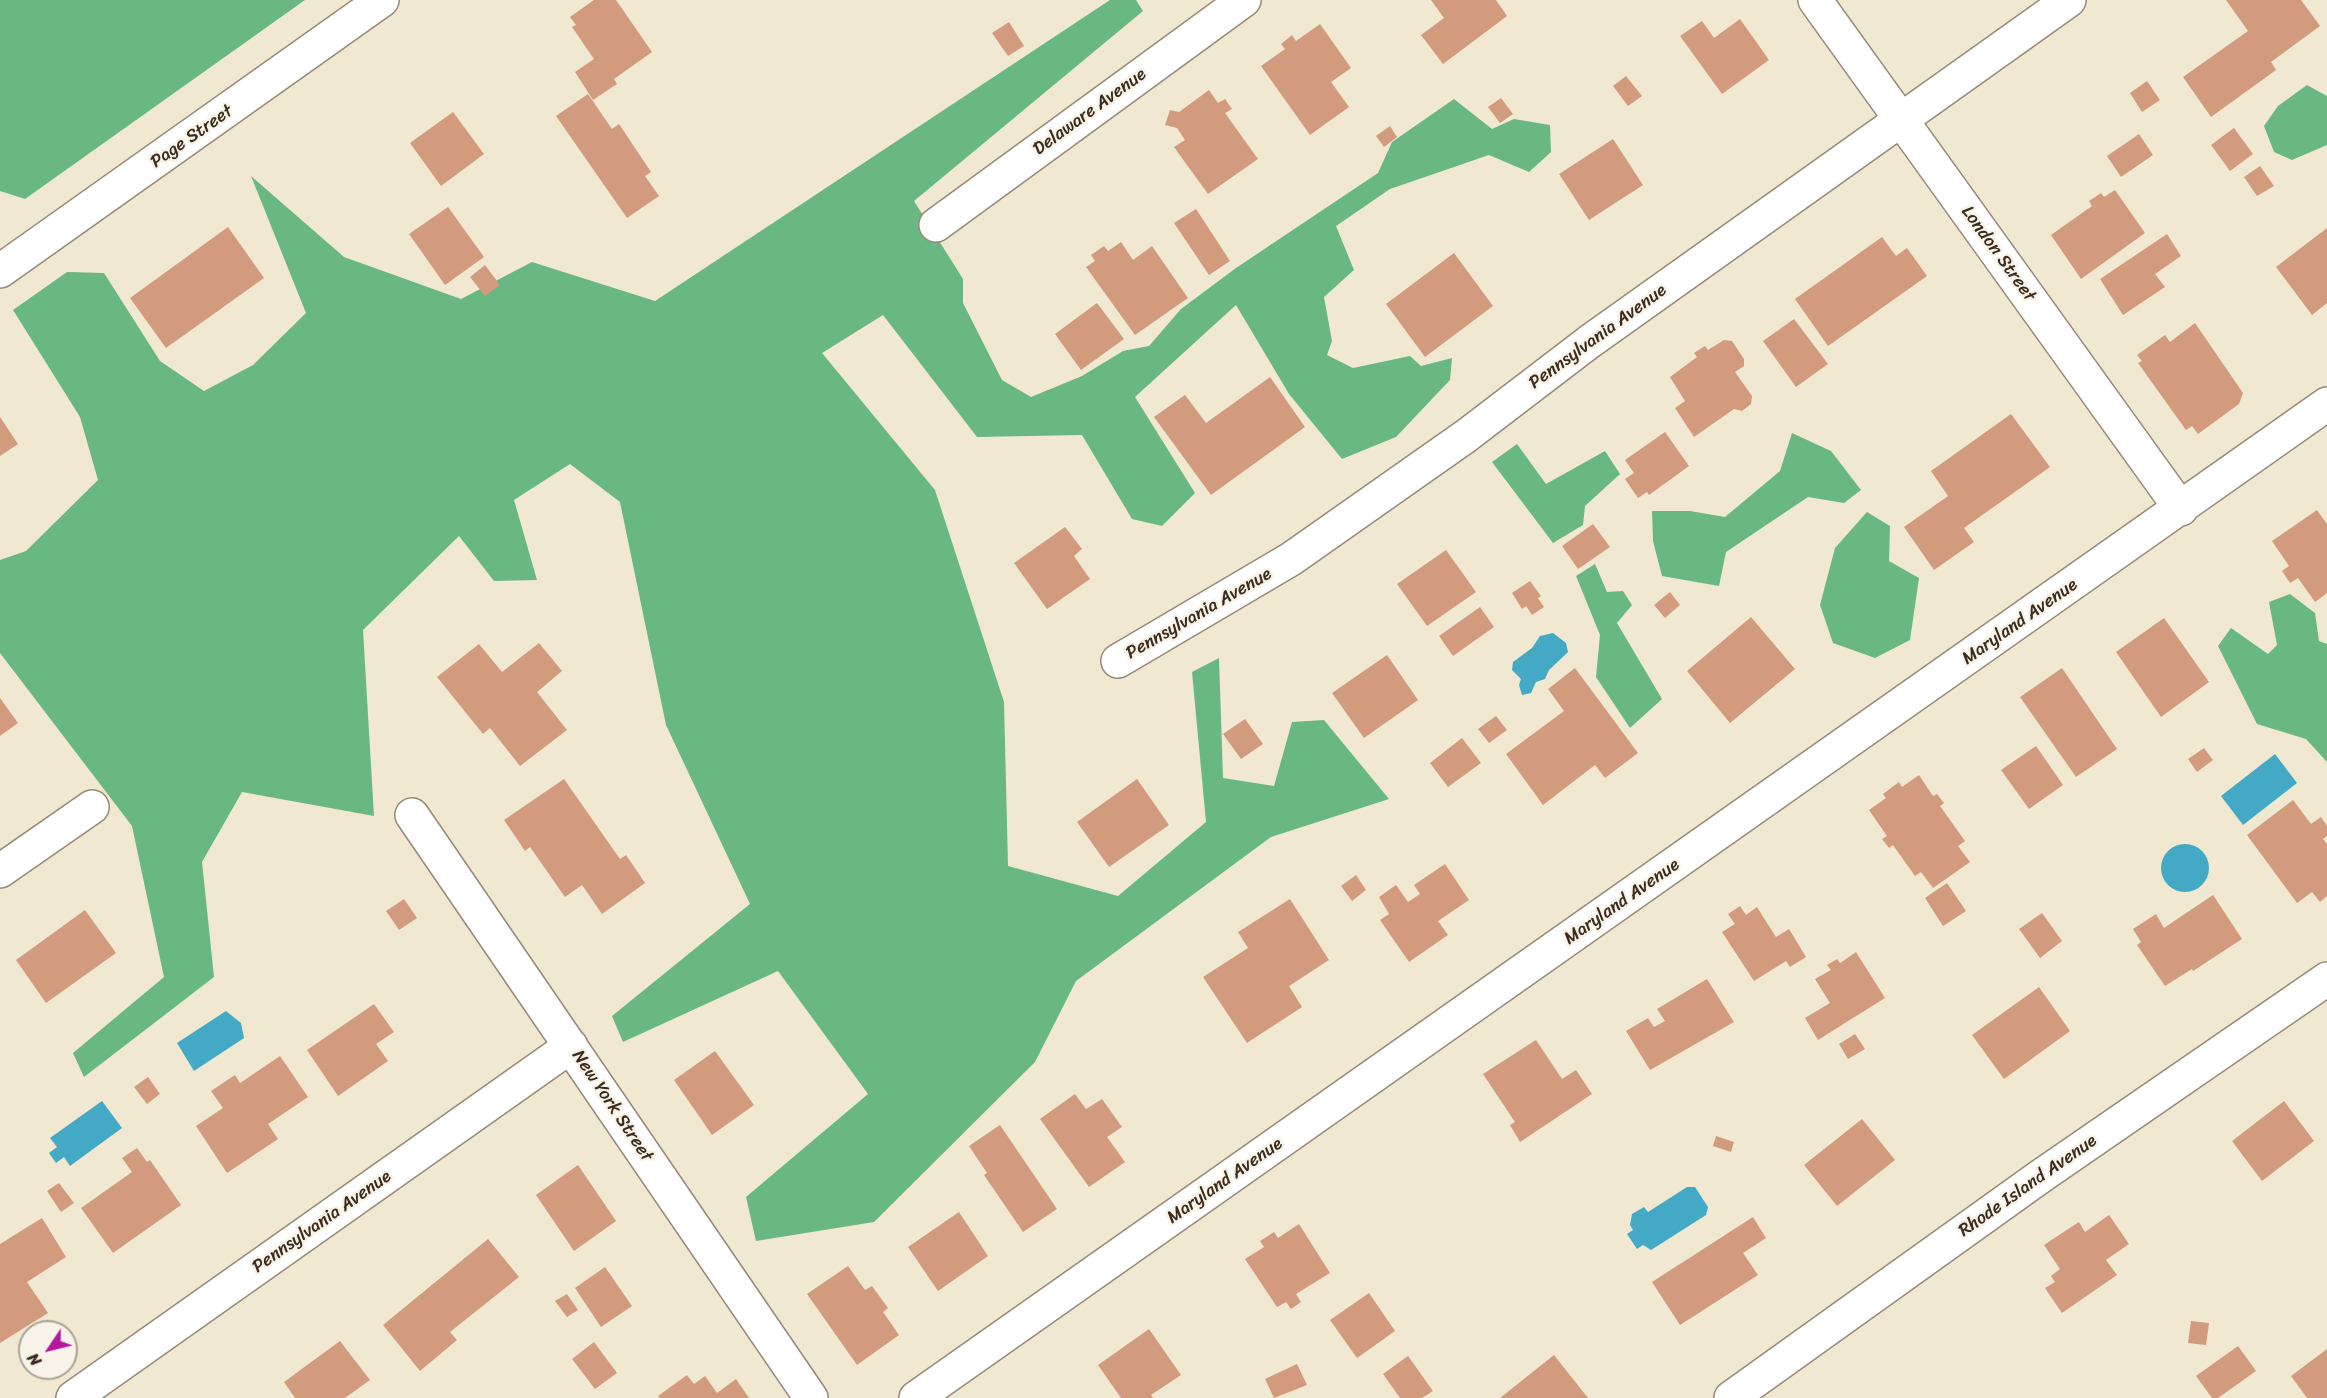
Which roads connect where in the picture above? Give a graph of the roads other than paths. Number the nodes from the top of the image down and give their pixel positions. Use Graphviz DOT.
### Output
graph roads {
  1 [pos="382,0"];
  2 [pos="1244,0"];
  3 [pos="1815,0"];
  4 [pos="2069,0"];
  5 [pos="1903,121"];
  6 [pos="936,225"];
  7 [pos="0,271"];
  8 [pos="2327,404"];
  9 [pos="2181,509"];
  10 [pos="1118,661"];
  11 [pos="92,807"];
  12 [pos="412,815"];
  13 [pos="0,871"];
  14 [pos="2327,979"];
  15 [pos="571,1046"];
  16 [pos="73,1398"];
  17 [pos="811,1398"];
  18 [pos="916,1398"];
  19 [pos="1731,1398"];
  1 -- 7 [label="street, Page Street"];
  2 -- 6 [label="street, Delaware Avenue"];
  3 -- 5 [label="street, London Street"];
  4 -- 5 [label="street, Pennsylvania Avenue"];
  5 -- 9 [label="street, London Street"];
  5 -- 10 [label="street, Pennsylvania Avenue"];
  8 -- 9 [label="street, Maryland Avenue"];
  9 -- 18 [label="street, Maryland Avenue"];
  11 -- 13 [label="street"];
  12 -- 15 [label="street, New York Street"];
  14 -- 19 [label="street, Rhode Island Avenue"];
  15 -- 16 [label="street, Pennsylvania Avenue"];
  15 -- 17 [label="street, New York Street"];
}
